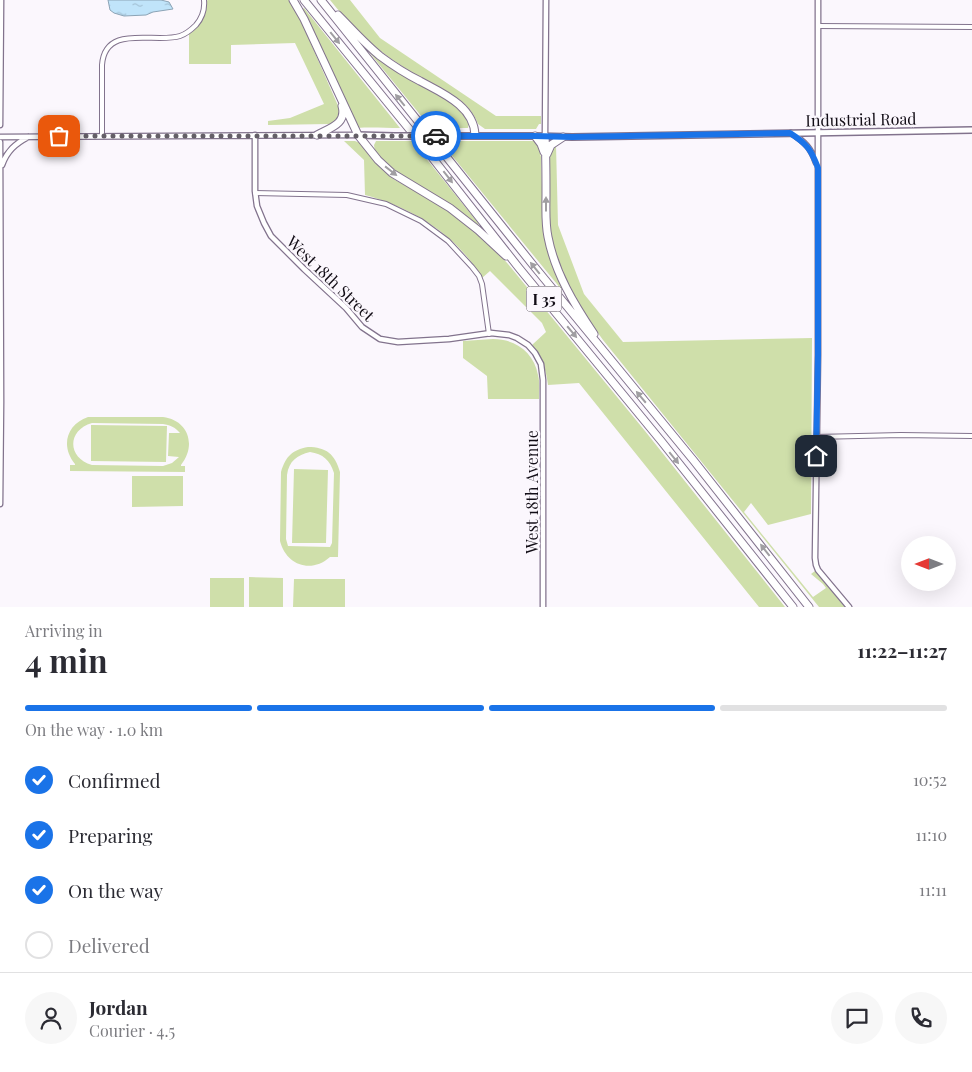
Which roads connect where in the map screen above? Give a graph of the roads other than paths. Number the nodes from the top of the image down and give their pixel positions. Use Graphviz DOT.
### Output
graph roads {
  1 [pos="1,0"];
  2 [pos="204,0"];
  3 [pos="293,0"];
  4 [pos="304,0"];
  5 [pos="546,0"];
  6 [pos="818,0"];
  7 [pos="322,2"];
  8 [pos="818,26"];
  9 [pos="972,27"];
  10 [pos="339,96"];
  11 [pos="0,125"];
  12 [pos="972,130"];
  13 [pos="818,132"];
  14 [pos="790,133"];
  15 [pos="255,135"];
  16 [pos="317,135"];
  17 [pos="358,135"];
  18 [pos="475,135"];
  19 [pos="28,136"];
  20 [pos="102,136"];
  21 [pos="534,136"];
  22 [pos="546,136"];
  23 [pos="563,136"];
  24 [pos="0,137"];
  25 [pos="0,142"];
  26 [pos="546,157"];
  27 [pos="818,168"];
  28 [pos="0,169"];
  29 [pos="255,193"];
  30 [pos="519,268"];
  31 [pos="489,334"];
  32 [pos="610,360"];
  33 [pos="543,377"];
  34 [pos="0,432"];
  35 [pos="972,436"];
  36 [pos="816,437"];
  37 [pos="0,504"];
  38 [pos="544,607"];
  39 [pos="792,607"];
  40 [pos="810,607"];
  41 [pos="850,607"];
  1 -- 11 [label="street"];
  2 -- 20 [label="street"];
  3 -- 10 [label="highway"];
  4 -- 30 [label="highway, I 35, one-way"];
  5 -- 22 [label="street"];
  6 -- 8 [label="street"];
  7 -- 18 [label="highway"];
  32 -- 7 [label="highway, I 35, one-way"];
  8 -- 9 [label="street"];
  8 -- 13 [label="street"];
  10 -- 16 [label="highway"];
  10 -- 17 [label="highway"];
  12 -- 13 [label="main road, Industrial Road"];
  13 -- 14 [label="main road, Industrial Road"];
  13 -- 27 [label="street"];
  14 -- 23 [label="main road, Industrial Road"];
  14 -- 27 [label="street"];
  15 -- 16 [label="street, Industrial Road"];
  15 -- 20 [label="street, Industrial Road"];
  15 -- 29 [label="street, West 18th Street"];
  16 -- 17 [label="street, Industrial Road"];
  17 -- 18 [label="main road, Industrial Road, bridge"];
  17 -- 30 [label="highway, one-way"];
  18 -- 21 [label="main road, Industrial Road"];
  19 -- 20 [label="street, Industrial Road"];
  19 -- 24 [label="street, Industrial Road"];
  19 -- 28 [label="street"];
  21 -- 22 [label="main road, Industrial Road"];
  21 -- 26 [label="highway"];
  22 -- 23 [label="main road, Industrial Road"];
  22 -- 26 [label="highway"];
  23 -- 26 [label="highway"];
  25 -- 28 [label="street"];
  32 -- 26 [label="highway, one-way"];
  27 -- 36 [label="street"];
  28 -- 34 [label="street"];
  29 -- 31 [label="street, West 18th Street"];
  29 -- 31 [label="street"];
  30 -- 39 [label="highway, I 35, one-way"];
  31 -- 33 [label="street, West 18th Street"];
  40 -- 32 [label="highway, I 35, one-way"];
  33 -- 38 [label="street, West 18th Avenue"];
  34 -- 37 [label="street"];
  35 -- 36 [label="street"];
  36 -- 41 [label="street"];
}
